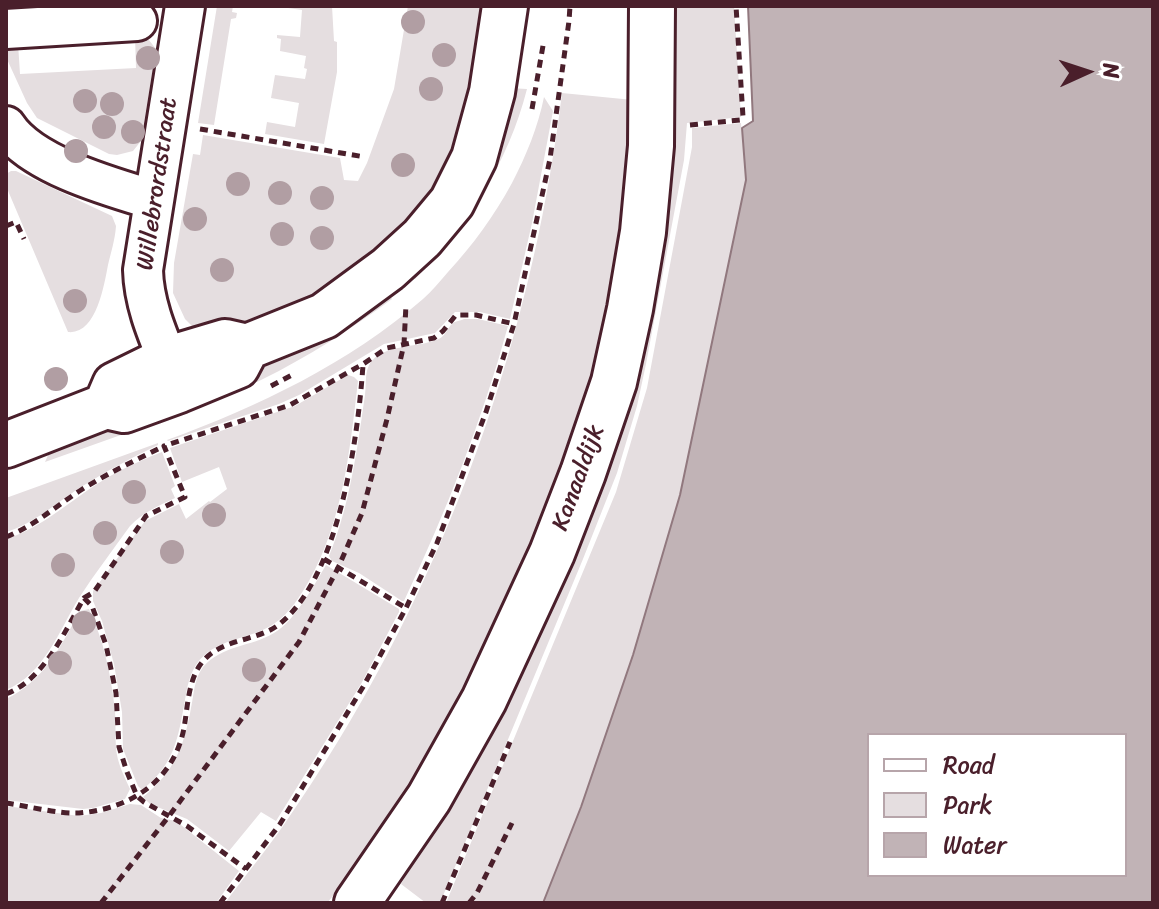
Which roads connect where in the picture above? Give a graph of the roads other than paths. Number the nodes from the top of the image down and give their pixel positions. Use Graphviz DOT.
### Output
graph roads {
  1 [pos="185,6"];
  2 [pos="505,6"];
  3 [pos="652,6"];
  4 [pos="137,21"];
  5 [pos="6,29"];
  6 [pos="6,126"];
  7 [pos="154,200"];
  8 [pos="174,375"];
  9 [pos="6,445"];
  10 [pos="357,903"];
  1 -- 7 [label="street, Willebrordstraat"];
  2 -- 8 [label="main road"];
  3 -- 10 [label="main road, Kanaaldijk"];
  4 -- 5 [label="street"];
  6 -- 7 [label="street"];
  7 -- 8 [label="street, Willebrordstraat"];
  8 -- 9 [label="main road"];
}
